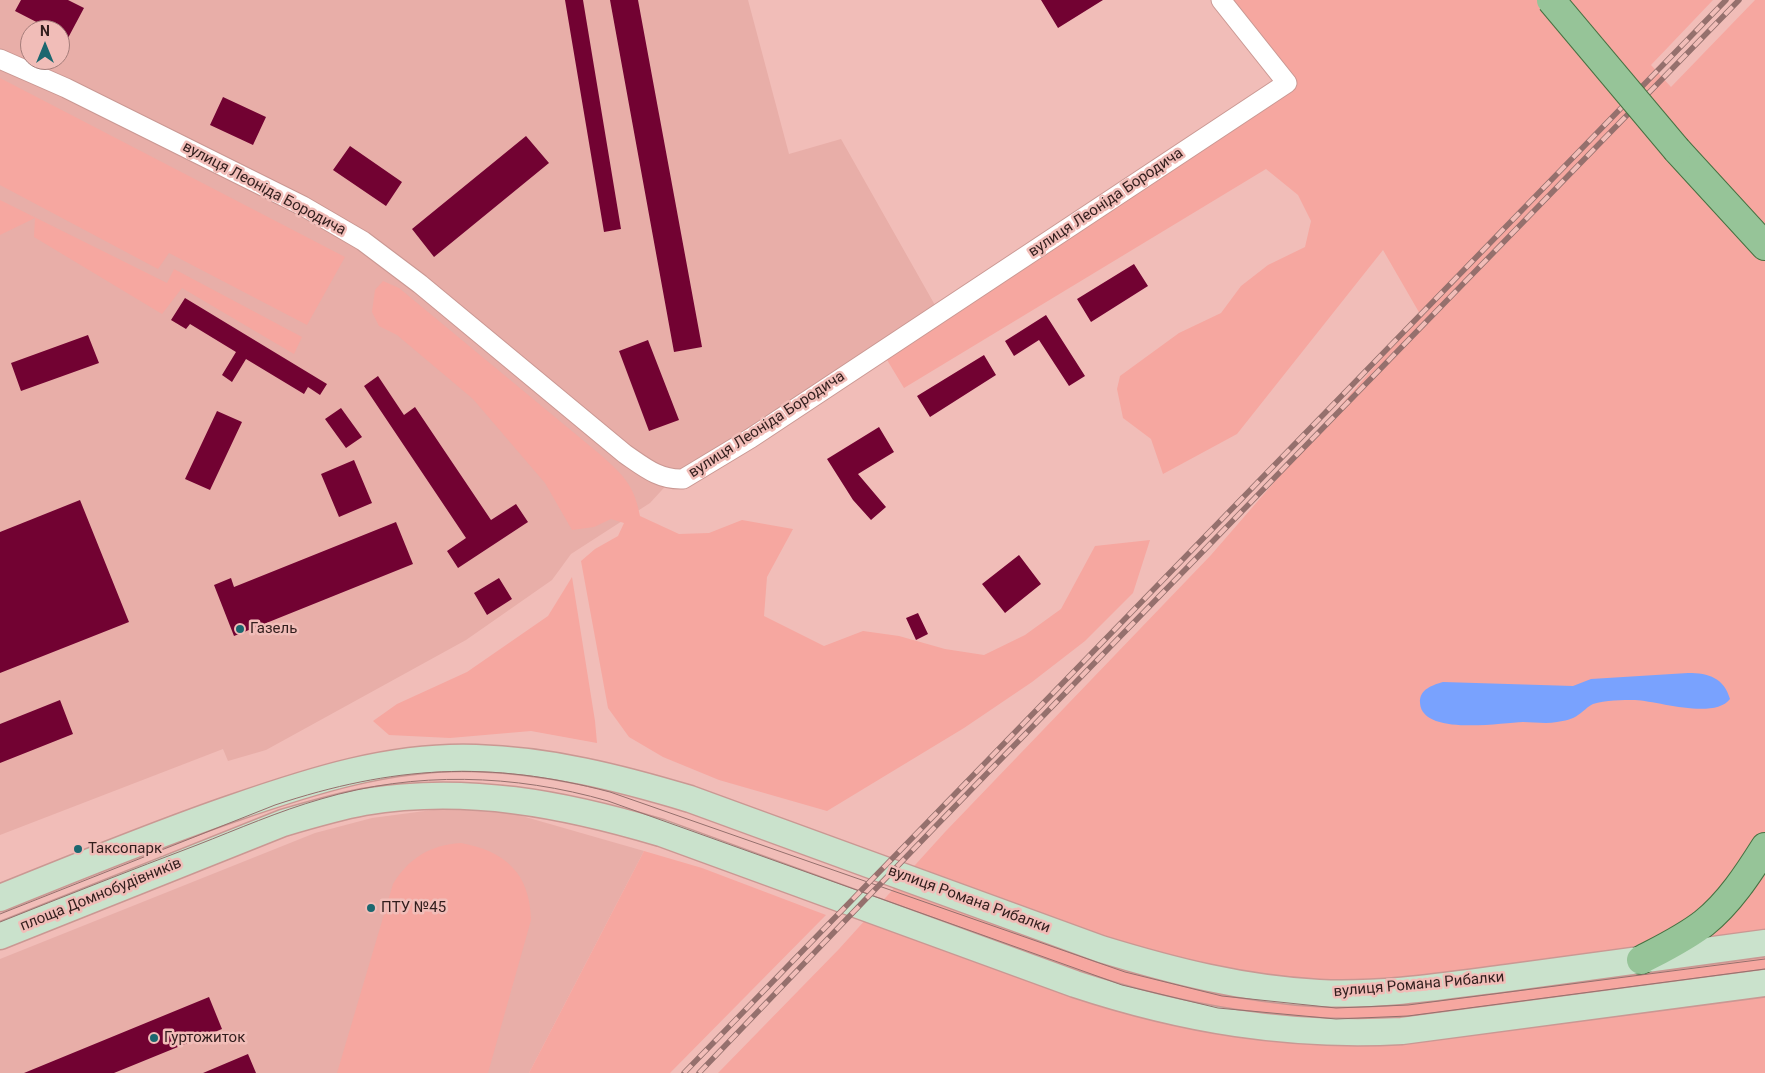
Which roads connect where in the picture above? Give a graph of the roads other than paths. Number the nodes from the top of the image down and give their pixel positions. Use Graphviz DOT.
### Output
graph roads {
  1 [pos="1220,0"];
  2 [pos="1551,0"];
  3 [pos="0,59"];
  4 [pos="1765,246"];
  5 [pos="1765,847"];
  6 [pos="0,898"];
  7 [pos="0,936"];
  8 [pos="1765,942"];
  9 [pos="1641,960"];
  10 [pos="1765,983"];
  1 -- 3 [label="street, вулиця Леоніда Бородича"];
  2 -- 4 [label="main road, bridge"];
  5 -- 9 [label="main road"];
  6 -- 9 [label="main road, вулиця Романа Рибалки"];
  7 -- 10 [label="main road, площа Домнобудівників"];
  8 -- 9 [label="main road, вулиця Романа Рибалки"];
}
